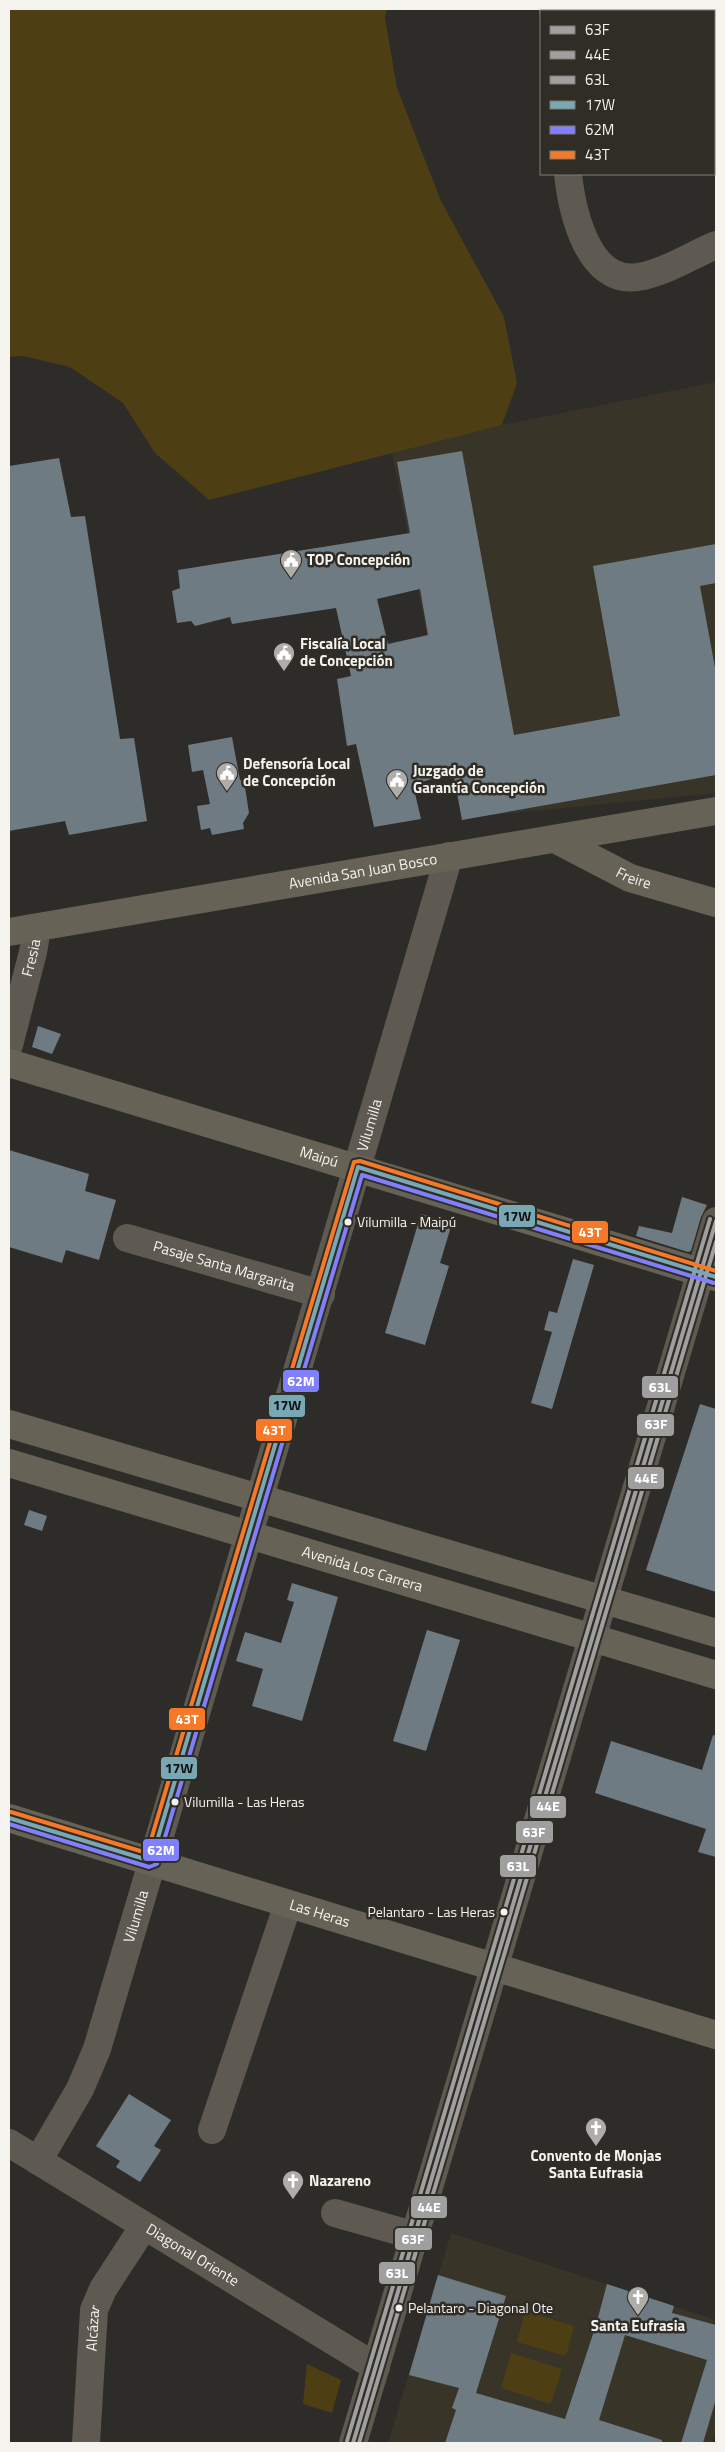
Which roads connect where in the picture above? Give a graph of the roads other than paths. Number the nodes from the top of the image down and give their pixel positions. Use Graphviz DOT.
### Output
graph roads {
  1 [pos="568,175"];
  2 [pos="716,245"];
  3 [pos="716,811"];
  4 [pos="555,839"];
  5 [pos="448,856"];
  6 [pos="716,903"];
  7 [pos="21,930"];
  8 [pos="9,1045"];
  9 [pos="9,1063"];
  10 [pos="358,1167"];
  11 [pos="716,1221"];
  12 [pos="127,1238"];
  13 [pos="709,1275"];
  14 [pos="321,1294"];
  15 [pos="9,1424"];
  16 [pos="9,1463"];
  17 [pos="260,1498"];
  18 [pos="249,1534"];
  19 [pos="604,1599"];
  20 [pos="716,1632"];
  21 [pos="592,1637"];
  22 [pos="716,1674"];
  23 [pos="9,1818"];
  24 [pos="151,1861"];
  25 [pos="288,1904"];
  26 [pos="496,1969"];
  27 [pos="716,2035"];
  28 [pos="212,2130"];
  29 [pos="9,2144"];
  30 [pos="38,2161"];
  31 [pos="335,2213"];
  32 [pos="144,2226"];
  33 [pos="416,2236"];
  34 [pos="376,2367"];
  35 [pos="86,2443"];
  36 [pos="353,2443"];
  1 -- 2 [label="street"];
  3 -- 4 [label="main road, Avenida San Juan Bosco"];
  4 -- 5 [label="main road, Avenida San Juan Bosco"];
  4 -- 6 [label="main road, Freire"];
  5 -- 7 [label="main road, Avenida San Juan Bosco"];
  5 -- 10 [label="street, Vilumilla"];
  7 -- 8 [label="street, Fresia"];
  9 -- 10 [label="main road, Maipú"];
  10 -- 13 [label="main road, Maipú"];
  10 -- 14 [label="street, Vilumilla"];
  11 -- 13 [label="street"];
  12 -- 14 [label="street, Pasaje Santa Margarita"];
  13 -- 19 [label="street"];
  14 -- 17 [label="street, Vilumilla"];
  15 -- 17 [label="main road"];
  16 -- 18 [label="main road, Avenida Los Carrera"];
  17 -- 18 [label="street, Vilumilla"];
  17 -- 19 [label="main road"];
  18 -- 21 [label="main road, Avenida Los Carrera"];
  18 -- 24 [label="street, Vilumilla"];
  19 -- 20 [label="main road"];
  19 -- 21 [label="street"];
  21 -- 22 [label="main road, Avenida Los Carrera"];
  21 -- 26 [label="street"];
  23 -- 24 [label="main road, Las Heras"];
  24 -- 25 [label="main road, Las Heras"];
  24 -- 30 [label="street, Vilumilla"];
  25 -- 26 [label="main road, Las Heras"];
  25 -- 28 [label="street"];
  26 -- 27 [label="main road, Las Heras"];
  26 -- 33 [label="street"];
  29 -- 30 [label="street, Diagonal Oriente"];
  30 -- 32 [label="street, Diagonal Oriente"];
  31 -- 33 [label="street"];
  32 -- 34 [label="street, Diagonal Oriente"];
  32 -- 35 [label="street, Alcázar"];
  33 -- 34 [label="street"];
  34 -- 36 [label="street"];
}
